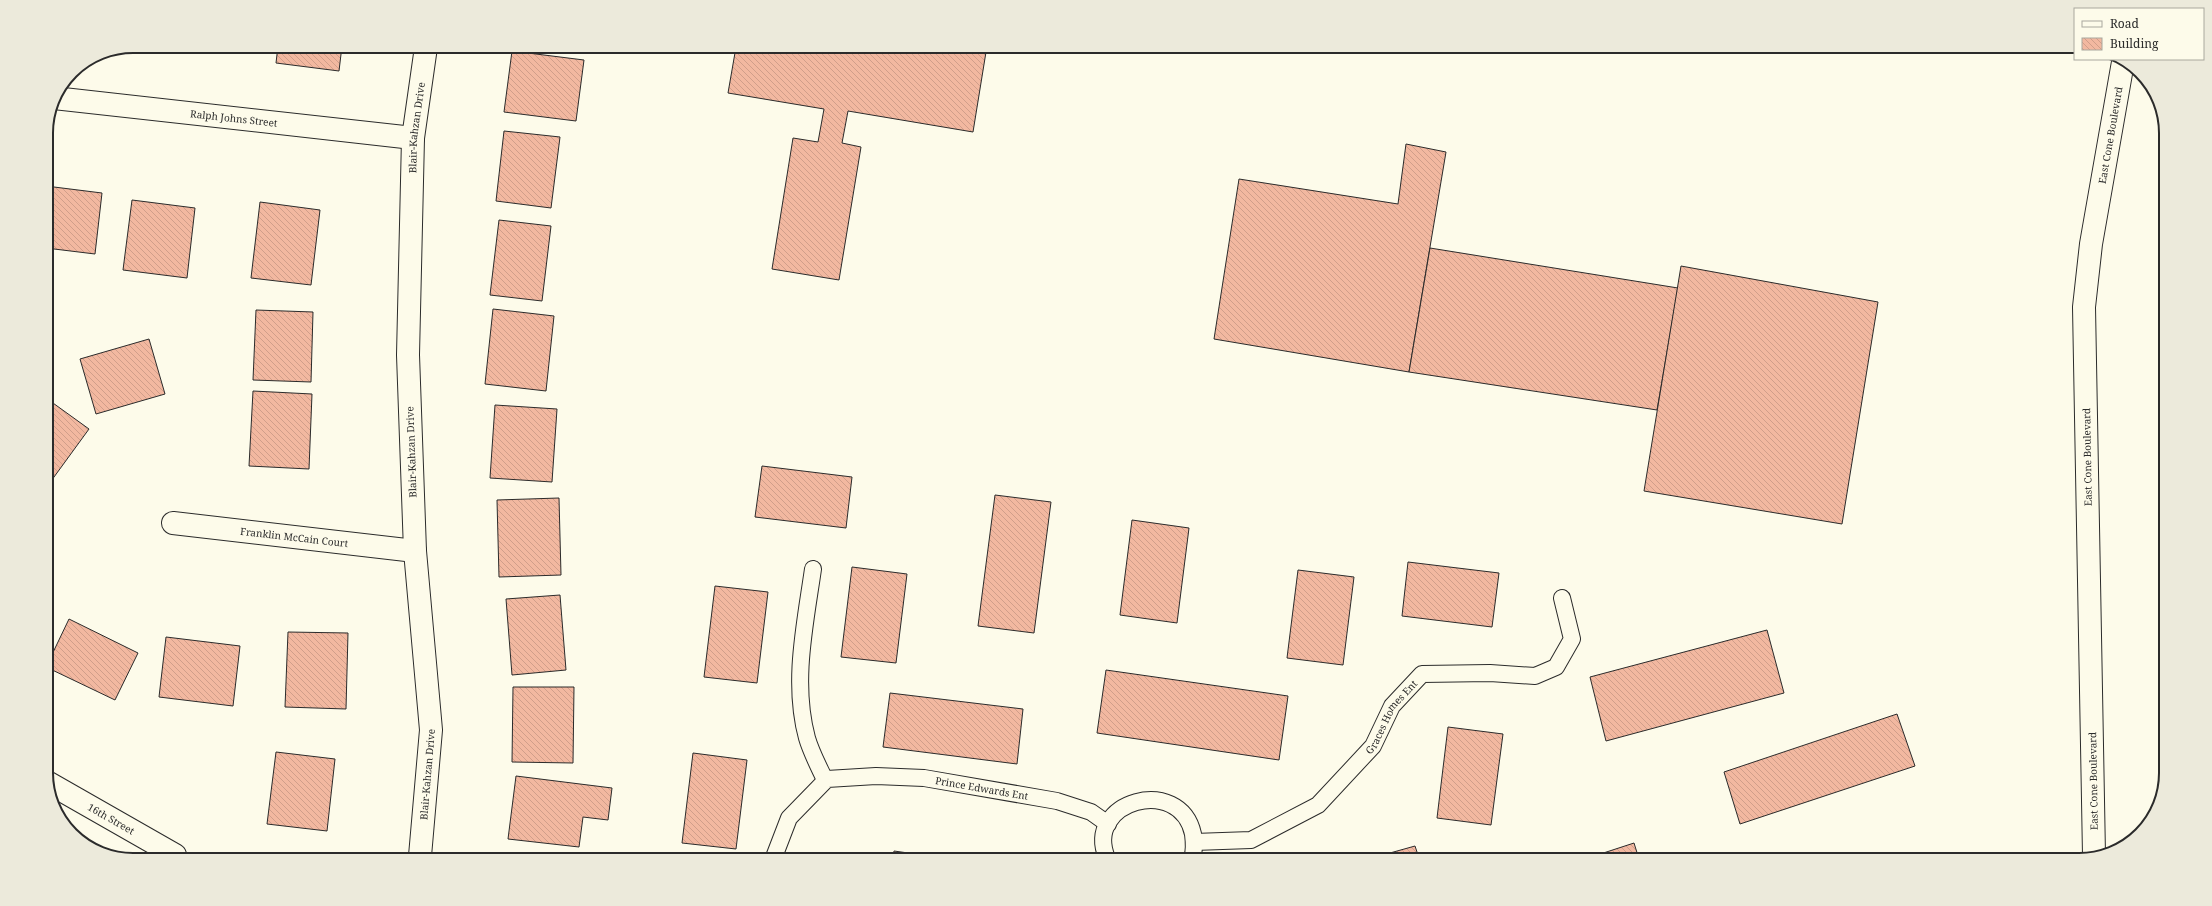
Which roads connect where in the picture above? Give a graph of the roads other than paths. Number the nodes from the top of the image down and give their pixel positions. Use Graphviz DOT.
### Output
graph roads {
  1 [pos="425,53"];
  2 [pos="2122,66"];
  3 [pos="61,99"];
  4 [pos="413,138"];
  5 [pos="174,522"];
  6 [pos="415,551"];
  7 [pos="813,569"];
  8 [pos="1562,598"];
  9 [pos="825,780"];
  10 [pos="55,786"];
  11 [pos="1108,824"];
  12 [pos="1193,850"];
  13 [pos="2094,851"];
  14 [pos="170,853"];
  15 [pos="420,853"];
  16 [pos="776,853"];
  17 [pos="1105,853"];
  1 -- 4 [label="street, Blair-Kahzan Drive"];
  2 -- 13 [label="street, East Cone Boulevard"];
  3 -- 4 [label="street, Ralph Johns Street"];
  4 -- 6 [label="street, Blair-Kahzan Drive"];
  5 -- 6 [label="street, Franklin McCain Court"];
  6 -- 15 [label="street, Blair-Kahzan Drive"];
  7 -- 9 [label="lane"];
  8 -- 12 [label="lane, Graces Homes Ent"];
  9 -- 11 [label="lane, Prince Edwards Ent"];
  9 -- 16 [label="lane"];
  10 -- 14 [label="street, 16th Street"];
  11 -- 12 [label="lane"];
  11 -- 17 [label="lane"];
}
